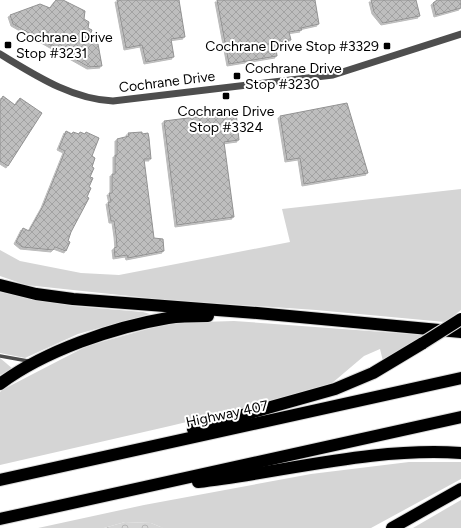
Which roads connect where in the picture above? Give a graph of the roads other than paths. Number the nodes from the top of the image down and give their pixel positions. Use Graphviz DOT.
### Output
graph roads {
  1 [pos="461,34"];
  2 [pos="0,54"];
  3 [pos="0,285"];
  4 [pos="257,313"];
  5 [pos="461,319"];
  6 [pos="461,332"];
  7 [pos="0,356"];
  8 [pos="35,363"];
  9 [pos="461,378"];
  10 [pos="0,384"];
  11 [pos="461,418"];
  12 [pos="136,449"];
  13 [pos="461,453"];
  14 [pos="0,480"];
  15 [pos="134,489"];
  16 [pos="461,489"];
  17 [pos="0,519"];
  18 [pos="392,528"];
  1 -- 2 [label="street, Cochrane Drive"];
  3 -- 4 [label="highway"];
  4 -- 6 [label="highway"];
  4 -- 8 [label="highway"];
  5 -- 12 [label="highway, bridge"];
  7 -- 8 [label="lane"];
  8 -- 10 [label="highway"];
  9 -- 12 [label="highway, Highway 407"];
  11 -- 15 [label="highway"];
  12 -- 14 [label="highway, Highway 407"];
  13 -- 15 [label="highway"];
  15 -- 17 [label="highway"];
  16 -- 18 [label="highway"];
}
